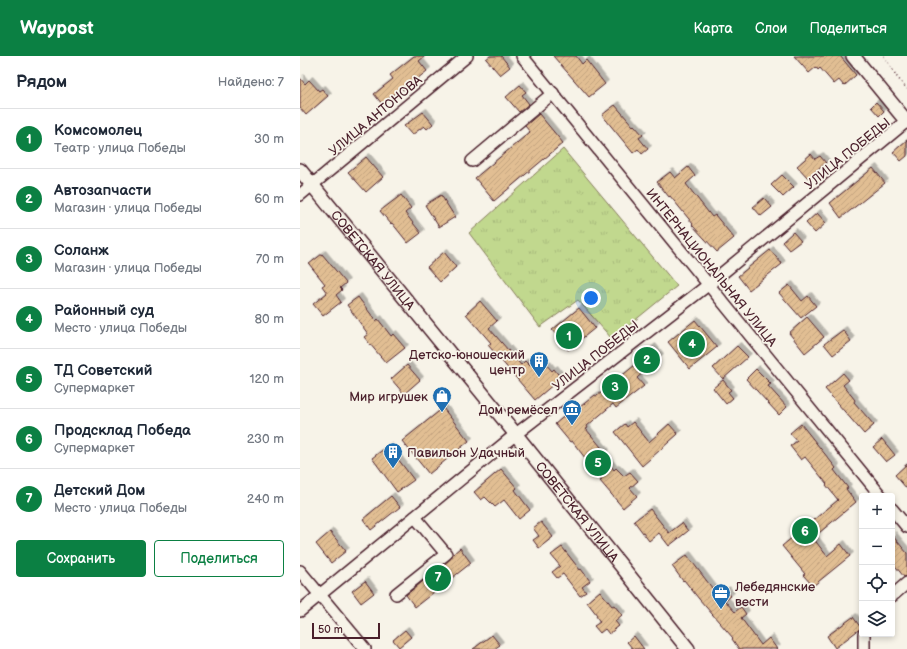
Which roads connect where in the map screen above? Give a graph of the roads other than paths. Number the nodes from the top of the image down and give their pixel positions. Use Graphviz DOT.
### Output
graph roads {
  1 [pos="467,56"];
  2 [pos="522,56"];
  3 [pos="853,56"];
  4 [pos="553,94"];
  5 [pos="907,122"];
  6 [pos="472,161"];
  7 [pos="300,170"];
  8 [pos="312,185"];
  9 [pos="300,194"];
  10 [pos="708,285"];
  11 [pos="516,434"];
  12 [pos="879,493"];
  13 [pos="895,513"];
  14 [pos="415,517"];
  15 [pos="907,527"];
  16 [pos="300,571"];
  17 [pos="907,583"];
  18 [pos="895,593"];
  19 [pos="396,594"];
  20 [pos="320,595"];
  21 [pos="300,611"];
  22 [pos="864,637"];
  23 [pos="365,649"];
  24 [pos="688,649"];
  25 [pos="864,649"];
  1 -- 8 [label="street, УЛИЦА АНТОНОВА"];
  2 -- 4 [label="street, ИНТЕРНАЦИОНАЛЬНАЯ УЛИЦА"];
  3 -- 5 [label="main road"];
  4 -- 6 [label="street"];
  4 -- 10 [label="street, ИНТЕРНАЦИОНАЛЬНАЯ УЛИЦА"];
  5 -- 10 [label="street, УЛИЦА ПОБЕДЫ"];
  7 -- 8 [label="main road, СОВЕТСКАЯ УЛИЦА"];
  8 -- 9 [label="street, УЛИЦА АНТОНОВА"];
  8 -- 11 [label="main road, СОВЕТСКАЯ УЛИЦА"];
  10 -- 11 [label="street, УЛИЦА ПОБЕДЫ"];
  10 -- 12 [label="street, ИНТЕРНАЦИОНАЛЬНАЯ УЛИЦА"];
  11 -- 14 [label="street, УЛИЦА ПОБЕДЫ"];
  11 -- 24 [label="main road, СОВЕТСКАЯ УЛИЦА"];
  13 -- 15 [label="street"];
  14 -- 19 [label="street"];
  14 -- 20 [label="street, УЛИЦА ПОБЕДЫ"];
  16 -- 20 [label="street"];
  17 -- 18 [label="street"];
  20 -- 21 [label="street, УЛИЦА ПОБЕДЫ"];
  20 -- 23 [label="street"];
  22 -- 25 [label="street"];
}
